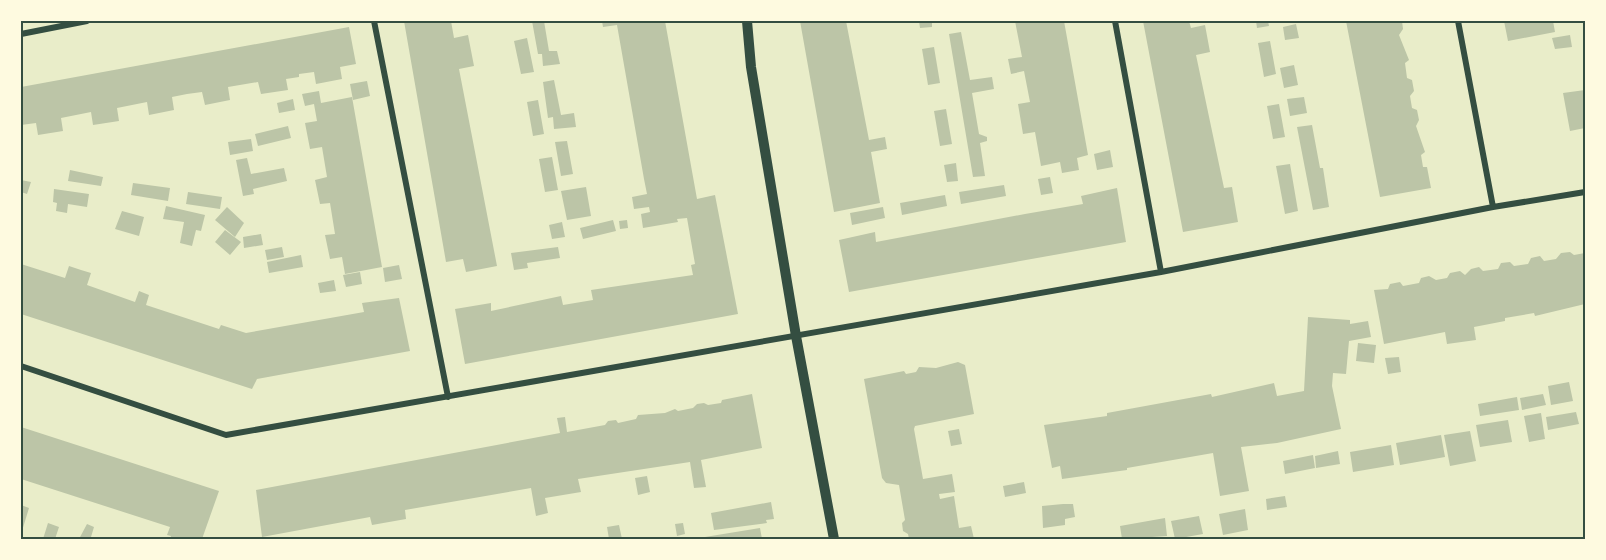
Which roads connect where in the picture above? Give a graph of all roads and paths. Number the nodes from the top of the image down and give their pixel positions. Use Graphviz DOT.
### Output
graph roads {
  1 [pos="87,21"];
  2 [pos="374,21"];
  3 [pos="747,21"];
  4 [pos="1115,21"];
  5 [pos="1458,21"];
  6 [pos="21,34"];
  7 [pos="1585,192"];
  8 [pos="1493,207"];
  9 [pos="1161,272"];
  10 [pos="796,336"];
  11 [pos="21,366"];
  12 [pos="448,397"];
  13 [pos="834,539"];
  1 -- 6 [label="street"];
  2 -- 12 [label="street"];
  3 -- 10 [label="street"];
  4 -- 9 [label="street"];
  5 -- 8 [label="street"];
  7 -- 8 [label="street"];
  8 -- 9 [label="street"];
  9 -- 10 [label="street"];
  10 -- 12 [label="street"];
  10 -- 13 [label="street"];
  11 -- 12 [label="street"];
}
